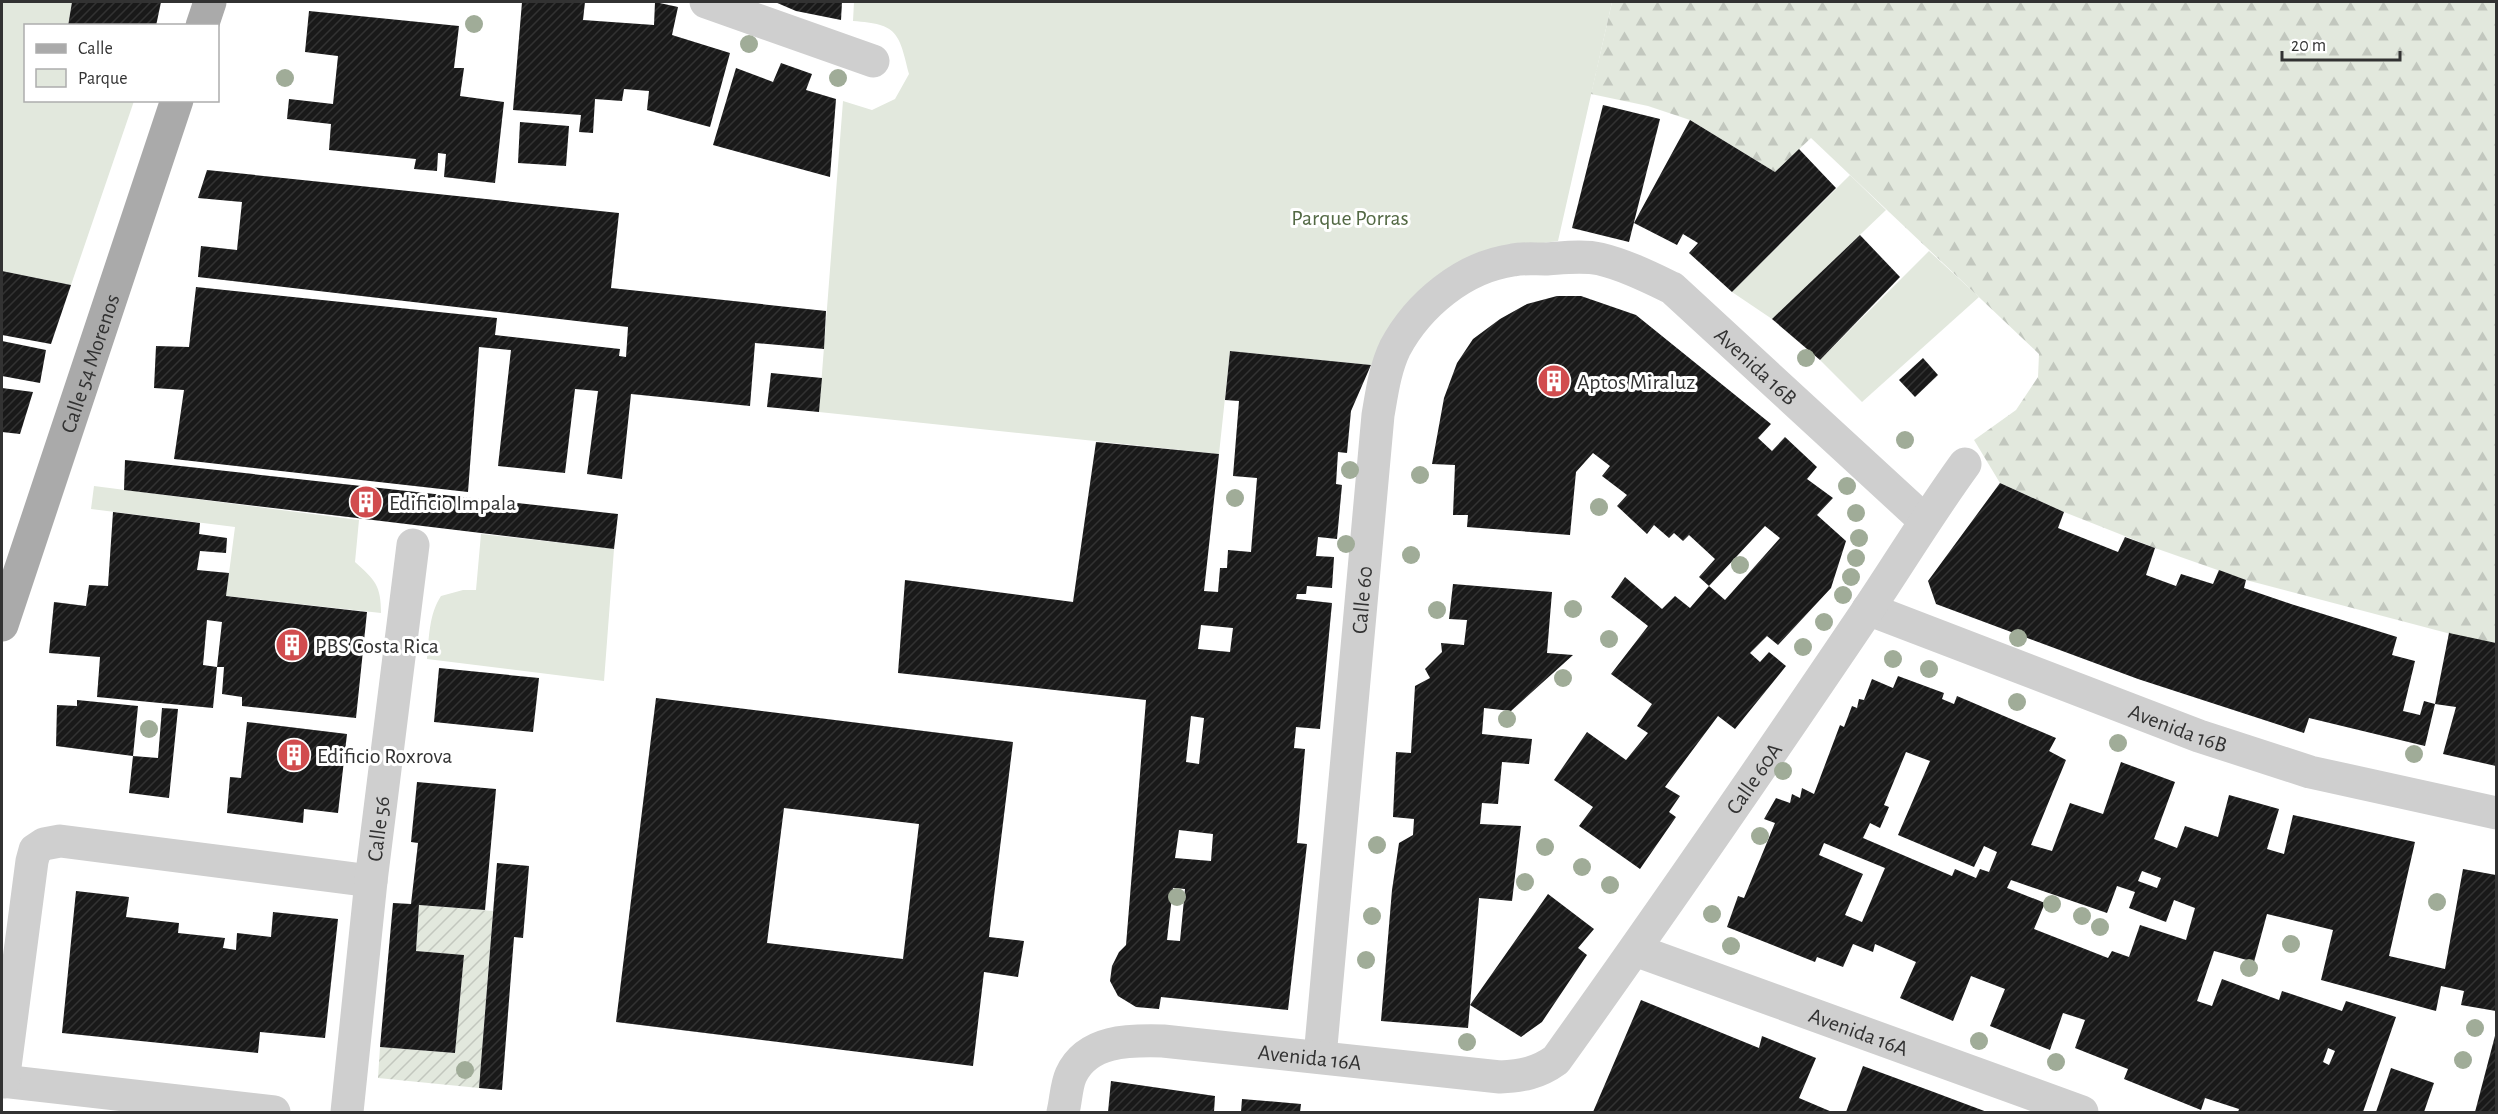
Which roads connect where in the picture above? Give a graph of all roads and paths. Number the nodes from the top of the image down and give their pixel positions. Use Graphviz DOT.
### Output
graph roads {
  1 [pos="210,2"];
  2 [pos="706,2"];
  3 [pos="203,24"];
  4 [pos="873,61"];
  5 [pos="176,102"];
  6 [pos="1565,258"];
  7 [pos="1965,464"];
  8 [pos="1924,520"];
  9 [pos="412,545"];
  10 [pos="1868,609"];
  11 [pos="2,625"];
  12 [pos="2496,813"];
  13 [pos="371,880"];
  14 [pos="1635,950"];
  15 [pos="1320,1057"];
  16 [pos="1526,1075"];
  17 [pos="2,1081"];
  18 [pos="274,1113"];
  19 [pos="347,1113"];
  20 [pos="1063,1113"];
  21 [pos="2082,1113"];
  1 -- 3 [label="main road"];
  2 -- 4 [label="street"];
  5 -- 11 [label="main road, Calle 54 Morenos"];
  6 -- 8 [label="street, Avenida 16B"];
  6 -- 15 [label="street, Calle 60"];
  7 -- 8 [label="street, Calle 60A"];
  8 -- 10 [label="street, Calle 60A"];
  9 -- 13 [label="street, Calle 56"];
  10 -- 12 [label="street, Avenida 16B"];
  10 -- 14 [label="street, Calle 60A"];
  13 -- 17 [label="street"];
  13 -- 19 [label="street, Calle 56"];
  14 -- 16 [label="street, Calle 60A"];
  14 -- 21 [label="street, Avenida 16A"];
  15 -- 16 [label="street, Avenida 16A"];
  15 -- 20 [label="street, Avenida 16A"];
  17 -- 18 [label="street"];
}
